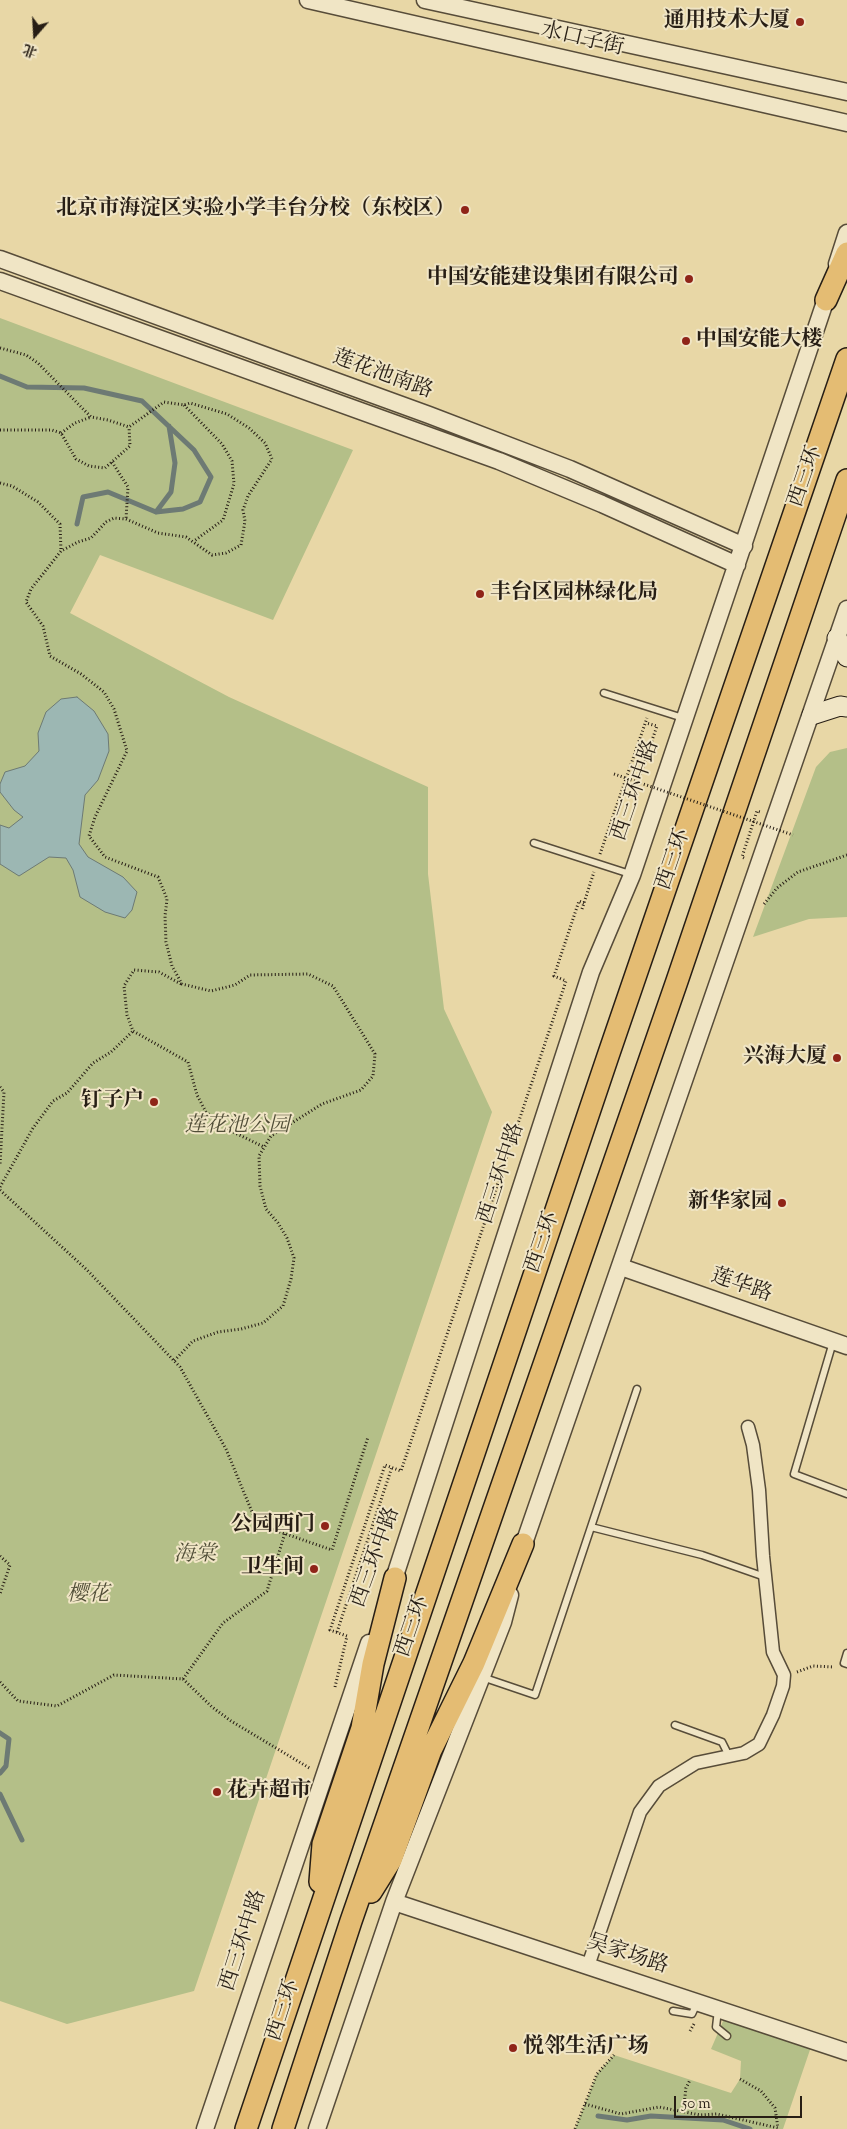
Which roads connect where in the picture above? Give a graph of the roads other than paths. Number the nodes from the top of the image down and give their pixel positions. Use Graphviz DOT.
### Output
graph roads {
  1 [pos="308,0"];
  2 [pos="425,0"];
  3 [pos="847,92"];
  4 [pos="847,123"];
  5 [pos="847,233"];
  6 [pos="847,253"];
  7 [pos="0,259"];
  8 [pos="0,281"];
  9 [pos="826,300"];
  10 [pos="847,359"];
  11 [pos="847,480"];
  12 [pos="744,546"];
  13 [pos="737,565"];
  14 [pos="847,609"];
  15 [pos="837,638"];
  16 [pos="847,657"];
  17 [pos="604,693"];
  18 [pos="847,708"];
  19 [pos="812,715"];
  20 [pos="684,718"];
  21 [pos="534,843"];
  22 [pos="632,875"];
  23 [pos="621,1268"];
  24 [pos="840,1344"];
  25 [pos="637,1389"];
  26 [pos="748,1428"];
  27 [pos="847,1494"];
  28 [pos="590,1527"];
  29 [pos="523,1544"];
  30 [pos="765,1577"];
  31 [pos="395,1578"];
  32 [pos="847,1653"];
  33 [pos="845,1664"];
  34 [pos="482,1677"];
  35 [pos="675,1725"];
  36 [pos="730,1756"];
  37 [pos="394,1902"];
  38 [pos="318,1912"];
  39 [pos="352,1921"];
  40 [pos="588,1966"];
  41 [pos="698,2002"];
  42 [pos="719,2008"];
  43 [pos="673,2011"];
  44 [pos="727,2036"];
  45 [pos="847,2052"];
  46 [pos="205,2129"];
  47 [pos="246,2129"];
  48 [pos="283,2129"];
  49 [pos="317,2129"];
  1 -- 4 [label="street, 水口子街"];
  2 -- 3 [label="street, 水口子街"];
  5 -- 9 [label="street, 西三环中路"];
  6 -- 9 [label="highway"];
  7 -- 12 [label="street, 莲花池南路"];
  8 -- 13 [label="street, 莲花池南路"];
  9 -- 12 [label="street, 西三环中路"];
  10 -- 38 [label="highway, 西三环"];
  11 -- 39 [label="highway, 西三环"];
  12 -- 13 [label="street, 西三环中路"];
  13 -- 20 [label="street, 西三环中路"];
  14 -- 15 [label="street"];
  15 -- 16 [label="main road"];
  15 -- 19 [label="street"];
  17 -- 20 [label="lane"];
  18 -- 19 [label="main road"];
  19 -- 23 [label="street"];
  20 -- 22 [label="street, 西三环中路"];
  21 -- 22 [label="lane"];
  22 -- 31 [label="street, 西三环中路"];
  23 -- 24 [label="street, 莲华路"];
  23 -- 29 [label="street"];
  24 -- 27 [label="lane"];
  25 -- 28 [label="lane"];
  26 -- 30 [label="street"];
  28 -- 30 [label="lane"];
  28 -- 34 [label="lane"];
  29 -- 34 [label="street"];
  29 -- 39 [label="highway"];
  30 -- 36 [label="street"];
  31 -- 38 [label="highway"];
  31 -- 46 [label="street, 西三环中路"];
  32 -- 33 [label="lane"];
  34 -- 37 [label="street"];
  35 -- 36 [label="lane"];
  36 -- 40 [label="street"];
  37 -- 40 [label="street, 吴家场路"];
  37 -- 49 [label="street"];
  38 -- 47 [label="highway, 西三环"];
  39 -- 48 [label="highway, 西三环"];
  40 -- 41 [label="street, 吴家场路"];
  41 -- 42 [label="street, 吴家场路"];
  41 -- 43 [label="lane"];
  42 -- 44 [label="lane"];
  42 -- 45 [label="street, 吴家场路"];
}
